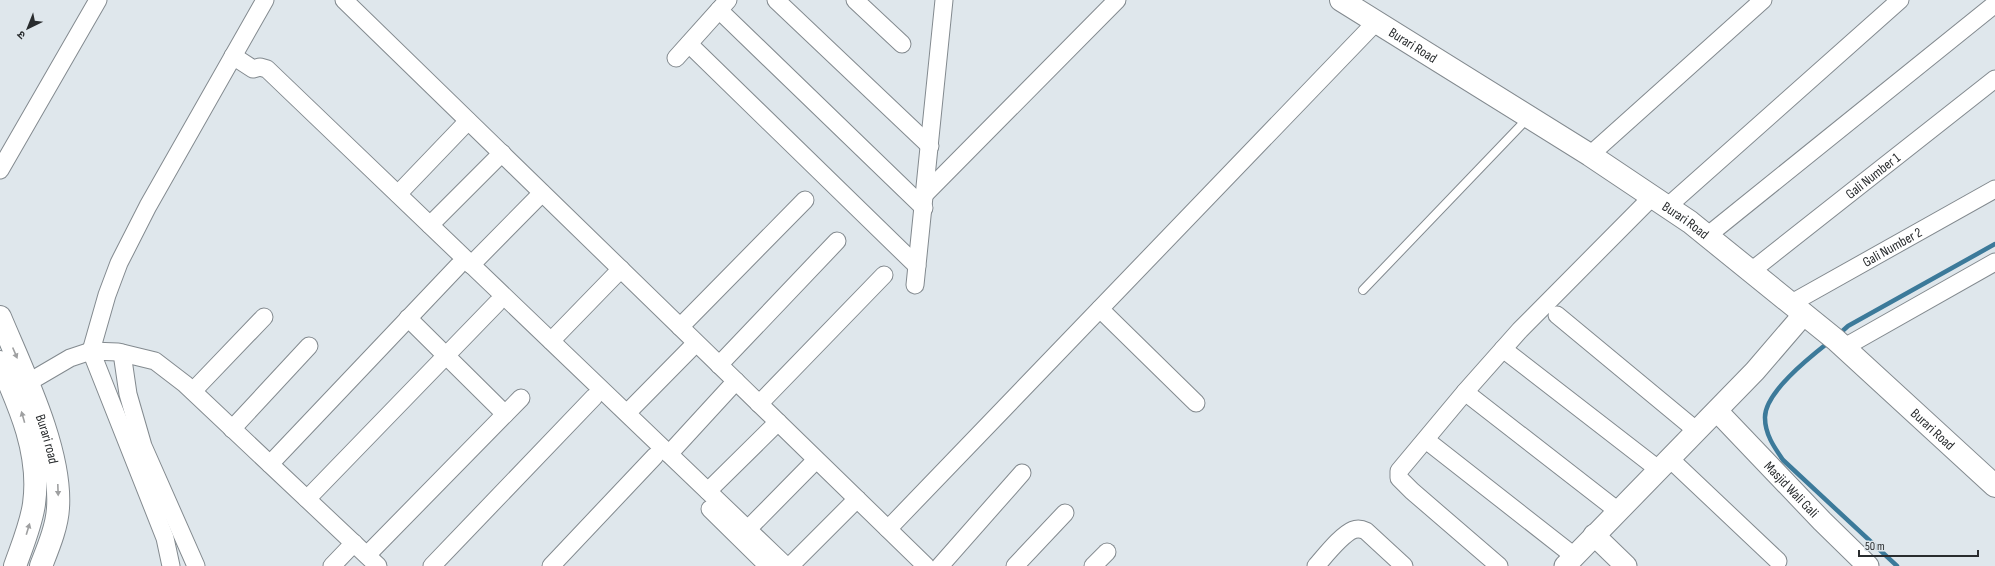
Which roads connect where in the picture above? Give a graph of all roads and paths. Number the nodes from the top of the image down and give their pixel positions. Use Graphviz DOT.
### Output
graph roads {
  1 [pos="98,0"];
  2 [pos="265,0"];
  3 [pos="344,0"];
  4 [pos="776,0"];
  5 [pos="855,0"];
  6 [pos="944,0"];
  7 [pos="1117,0"];
  8 [pos="1341,0"];
  9 [pos="1763,0"];
  10 [pos="1900,0"];
  11 [pos="1995,4"];
  12 [pos="724,5"];
  13 [pos="1376,22"];
  14 [pos="689,44"];
  15 [pos="902,44"];
  16 [pos="676,58"];
  17 [pos="244,63"];
  18 [pos="1993,85"];
  19 [pos="1529,117"];
  20 [pos="468,121"];
  21 [pos="930,146"];
  22 [pos="502,153"];
  23 [pos="1590,155"];
  24 [pos="0,170"];
  25 [pos="1995,189"];
  26 [pos="542,193"];
  27 [pos="398,194"];
  28 [pos="805,200"];
  29 [pos="925,201"];
  30 [pos="1660,202"];
  31 [pos="430,225"];
  32 [pos="1707,236"];
  33 [pos="837,241"];
  34 [pos="1995,262"];
  35 [pos="464,265"];
  36 [pos="917,266"];
  37 [pos="620,269"];
  38 [pos="1750,272"];
  39 [pos="884,276"];
  40 [pos="915,285"];
  41 [pos="1363,290"];
  42 [pos="496,303"];
  43 [pos="1100,309"];
  44 [pos="1804,315"];
  45 [pos="1557,316"];
  46 [pos="0,317"];
  47 [pos="264,317"];
  48 [pos="408,318"];
  49 [pos="680,327"];
  50 [pos="551,341"];
  51 [pos="696,343"];
  52 [pos="1840,344"];
  53 [pos="309,346"];
  54 [pos="1503,349"];
  55 [pos="109,352"];
  56 [pos="447,356"];
  57 [pos="719,365"];
  58 [pos="9,378"];
  59 [pos="736,381"];
  60 [pos="193,391"];
  61 [pos="1465,392"];
  62 [pos="594,397"];
  63 [pos="521,398"];
  64 [pos="1196,403"];
  65 [pos="759,404"];
  66 [pos="1717,411"];
  67 [pos="627,413"];
  68 [pos="505,414"];
  69 [pos="778,422"];
  70 [pos="232,428"];
  71 [pos="1697,430"];
  72 [pos="1426,440"];
  73 [pos="662,455"];
  74 [pos="816,460"];
  75 [pos="270,464"];
  76 [pos="1664,464"];
  77 [pos="1022,473"];
  78 [pos="1995,486"];
  79 [pos="708,491"];
  80 [pos="307,499"];
  81 [pos="857,499"];
  82 [pos="1618,511"];
  83 [pos="1065,513"];
  84 [pos="748,529"];
  85 [pos="888,529"];
  86 [pos="1594,535"];
  87 [pos="354,543"];
  88 [pos="1107,552"];
  89 [pos="373,561"];
  90 [pos="1570,561"];
  91 [pos="1778,561"];
  92 [pos="1399,565"];
  93 [pos="15,566"];
  94 [pos="42,566"];
  95 [pos="171,566"];
  96 [pos="196,566"];
  97 [pos="332,566"];
  98 [pos="432,566"];
  99 [pos="551,566"];
  100 [pos="768,566"];
  101 [pos="786,566"];
  102 [pos="790,566"];
  103 [pos="926,566"];
  104 [pos="940,566"];
  105 [pos="1015,566"];
  106 [pos="1093,566"];
  107 [pos="1316,566"];
  108 [pos="1499,566"];
  109 [pos="1626,566"];
  110 [pos="1868,566"];
  1 -- 24 [label="street"];
  2 -- 17 [label="street"];
  3 -- 20 [label="street"];
  4 -- 21 [label="street"];
  5 -- 15 [label="street"];
  6 -- 21 [label="street"];
  7 -- 29 [label="street"];
  8 -- 13 [label="main road, Burari Road"];
  9 -- 23 [label="street"];
  10 -- 30 [label="street"];
  11 -- 32 [label="street"];
  12 -- 14 [label="street"];
  12 -- 29 [label="street"];
  13 -- 19 [label="main road, Burari Road"];
  13 -- 43 [label="street"];
  14 -- 16 [label="street"];
  14 -- 36 [label="street"];
  17 -- 27 [label="street"];
  17 -- 35 [label="street"];
  17 -- 55 [label="street"];
  18 -- 38 [label="street, Gali Number 1"];
  19 -- 23 [label="main road, Burari Road"];
  19 -- 41 [label="lane"];
  20 -- 22 [label="street"];
  20 -- 27 [label="street"];
  21 -- 29 [label="street"];
  22 -- 26 [label="street"];
  22 -- 31 [label="street"];
  23 -- 30 [label="main road, Burari Road"];
  25 -- 44 [label="street, Gali Number 2"];
  26 -- 35 [label="street"];
  26 -- 37 [label="street"];
  27 -- 31 [label="street"];
  28 -- 49 [label="street"];
  29 -- 36 [label="street"];
  30 -- 32 [label="main road, Burari Road"];
  30 -- 54 [label="street"];
  31 -- 35 [label="street"];
  32 -- 38 [label="main road, Burari Road"];
  33 -- 57 [label="street"];
  34 -- 52 [label="street"];
  35 -- 42 [label="street"];
  35 -- 48 [label="street"];
  35 -- 50 [label="street"];
  36 -- 40 [label="street"];
  37 -- 49 [label="street"];
  37 -- 50 [label="street"];
  38 -- 44 [label="main road, Burari Road"];
  39 -- 65 [label="street"];
  42 -- 56 [label="street"];
  42 -- 62 [label="street"];
  43 -- 64 [label="street"];
  43 -- 85 [label="street"];
  44 -- 52 [label="main road, Burari Road"];
  44 -- 66 [label="street"];
  45 -- 71 [label="street"];
  46 -- 58 [label="main road, Burari road, one-way"];
  47 -- 60 [label="street"];
  48 -- 56 [label="street"];
  48 -- 75 [label="street"];
  49 -- 51 [label="street"];
  50 -- 67 [label="street"];
  51 -- 57 [label="street"];
  51 -- 67 [label="street"];
  52 -- 78 [label="main road, Burari Road"];
  53 -- 70 [label="street"];
  54 -- 61 [label="street"];
  54 -- 76 [label="street"];
  55 -- 58 [label="street"];
  55 -- 60 [label="street"];
  55 -- 95 [label="street"];
  55 -- 96 [label="street"];
  56 -- 68 [label="street"];
  56 -- 80 [label="street"];
  57 -- 59 [label="street"];
  93 -- 58 [label="main road, Burari road, one-way"];
  58 -- 94 [label="main road, Burari road, one-way"];
  59 -- 65 [label="street"];
  59 -- 73 [label="street"];
  60 -- 70 [label="street"];
  61 -- 72 [label="street"];
  61 -- 82 [label="street"];
  62 -- 73 [label="street"];
  62 -- 98 [label="street"];
  63 -- 68 [label="street"];
  65 -- 69 [label="street"];
  66 -- 71 [label="street"];
  66 -- 110 [label="street, Masjid Wali Gali"];
  67 -- 73 [label="street"];
  68 -- 89 [label="street"];
  69 -- 74 [label="street"];
  69 -- 79 [label="street"];
  70 -- 75 [label="street"];
  71 -- 76 [label="street"];
  72 -- 90 [label="street"];
  72 -- 108 [label="street"];
  73 -- 79 [label="street"];
  73 -- 99 [label="street"];
  73 -- 100 [label="street"];
  74 -- 81 [label="street"];
  74 -- 84 [label="street"];
  75 -- 80 [label="street"];
  76 -- 82 [label="street"];
  76 -- 91 [label="street"];
  77 -- 104 [label="street"];
  79 -- 84 [label="street"];
  80 -- 87 [label="street"];
  81 -- 85 [label="street"];
  81 -- 102 [label="street"];
  82 -- 86 [label="street"];
  83 -- 105 [label="street"];
  84 -- 101 [label="street"];
  85 -- 103 [label="street"];
  86 -- 90 [label="street"];
  86 -- 109 [label="street"];
  87 -- 89 [label="street"];
  87 -- 97 [label="street"];
  88 -- 106 [label="street"];
  92 -- 107 [label="street"];
}
